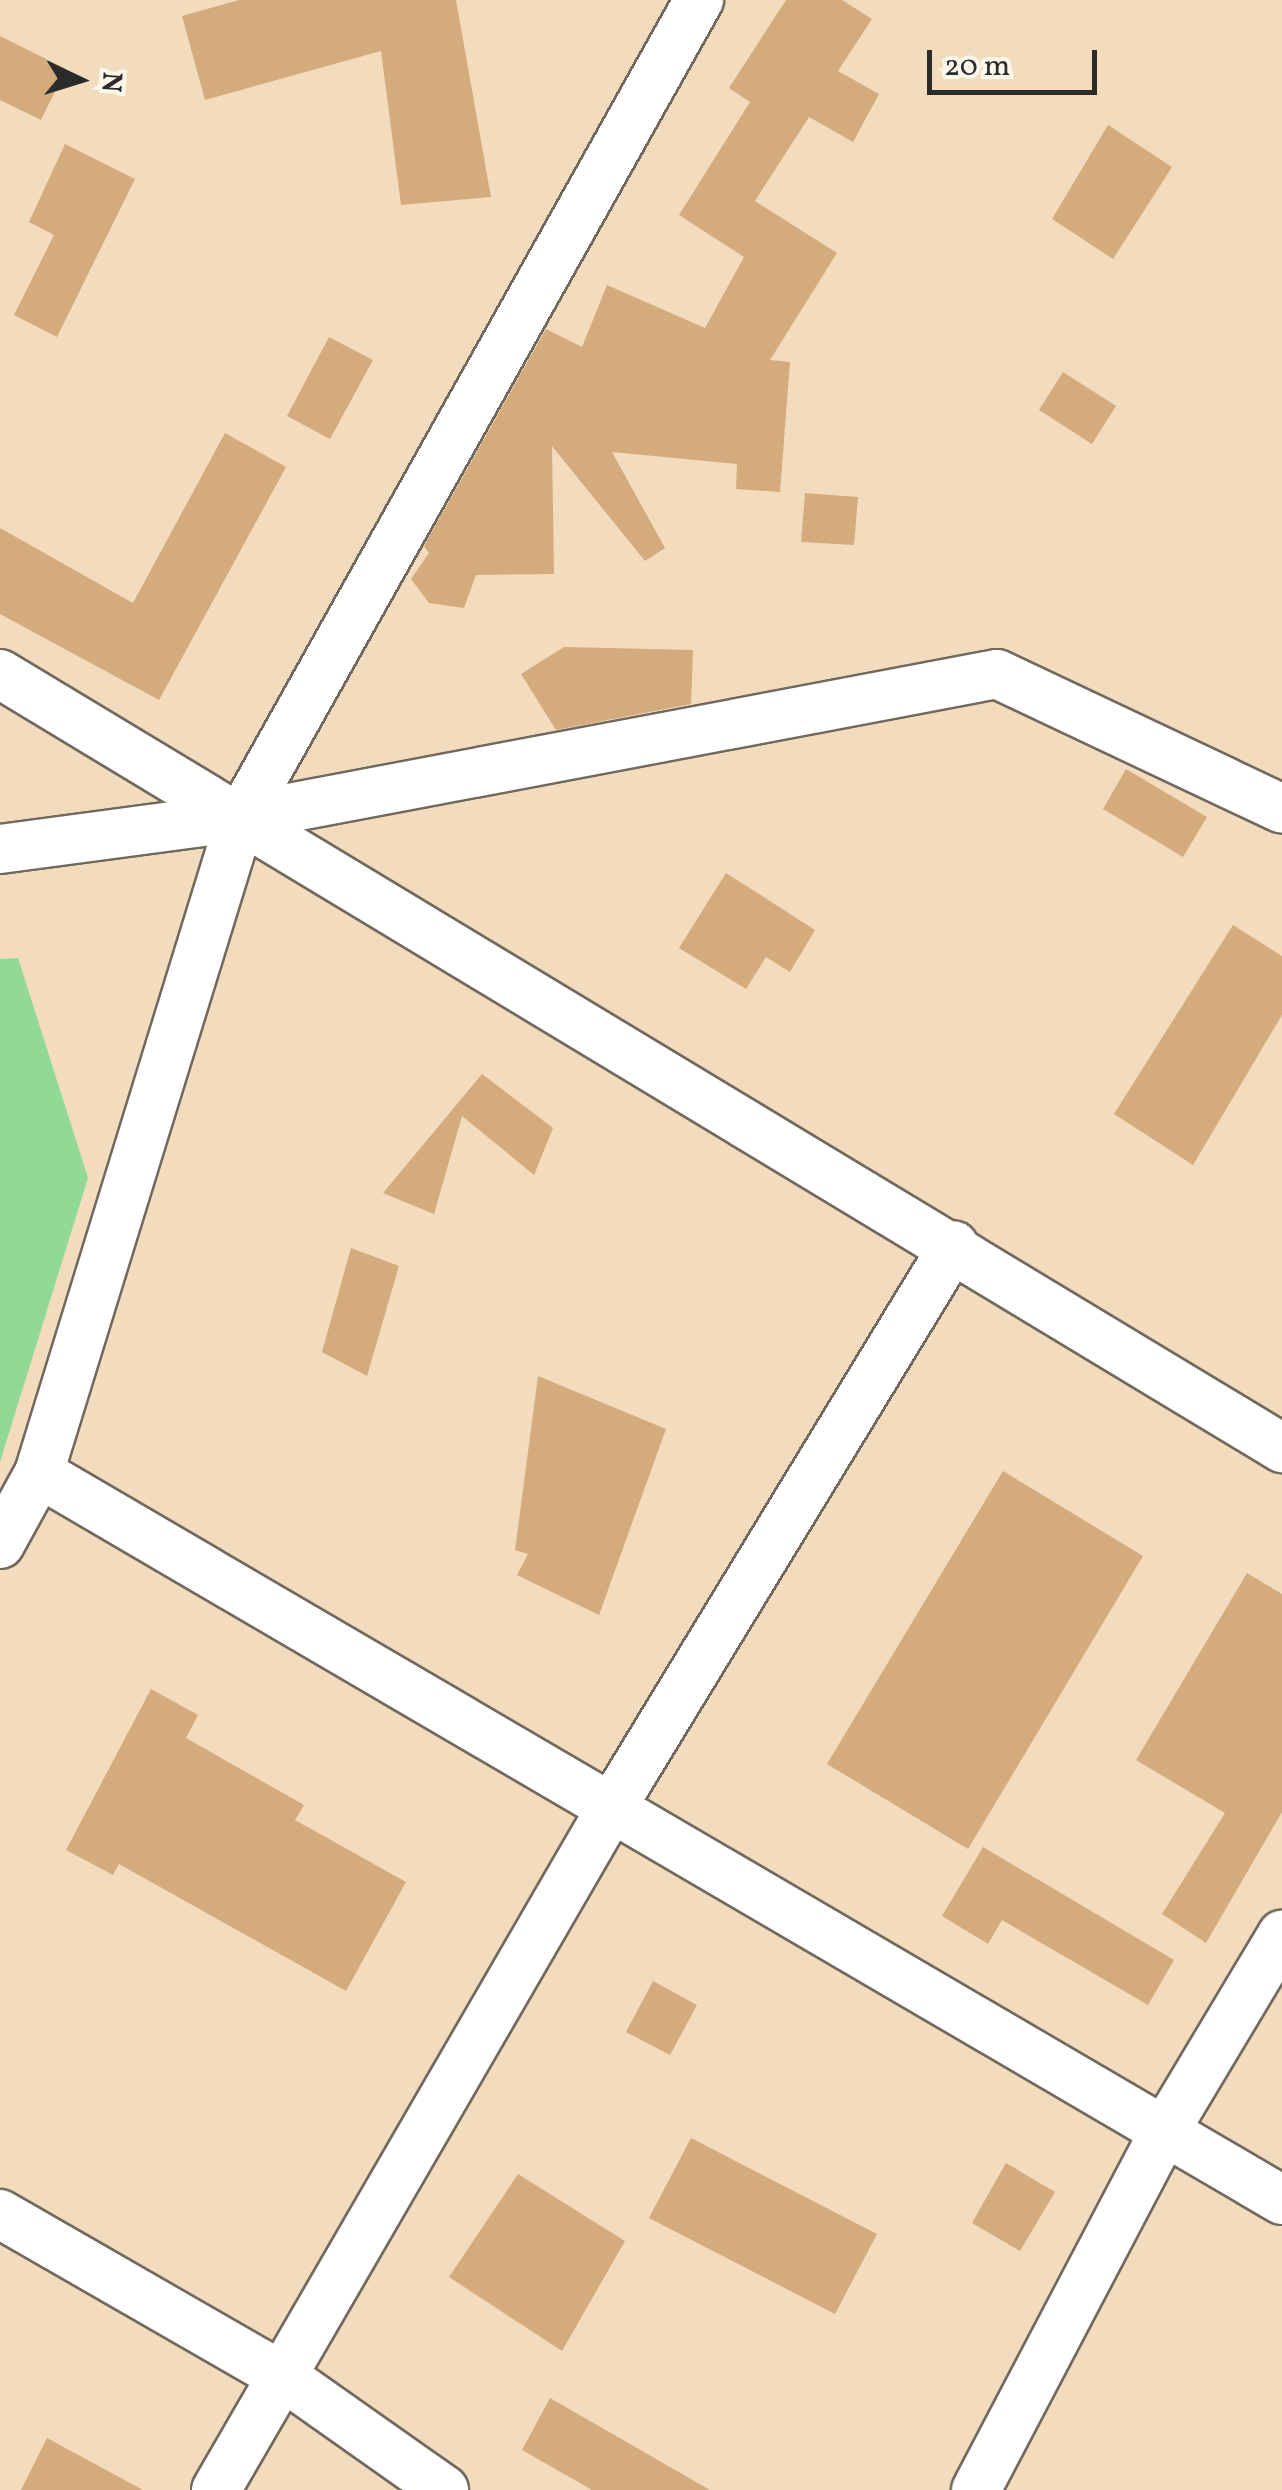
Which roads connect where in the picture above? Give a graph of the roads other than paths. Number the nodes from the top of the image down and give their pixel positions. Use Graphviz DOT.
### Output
graph roads {
  1 [pos="698,0"];
  2 [pos="0,674"];
  3 [pos="1282,809"];
  4 [pos="241,818"];
  5 [pos="0,850"];
  6 [pos="954,1244"];
  7 [pos="1282,1448"];
  8 [pos="39,1473"];
  9 [pos="0,1544"];
  10 [pos="610,1810"];
  11 [pos="1282,1935"];
  12 [pos="1164,2132"];
  13 [pos="1282,2200"];
  14 [pos="0,2214"];
  15 [pos="284,2377"];
  16 [pos="216,2490"];
  17 [pos="444,2490"];
  18 [pos="976,2490"];
  1 -- 4 [label="street"];
  2 -- 4 [label="street"];
  3 -- 4 [label="street"];
  4 -- 5 [label="street"];
  4 -- 6 [label="street"];
  4 -- 8 [label="street"];
  6 -- 7 [label="street"];
  6 -- 10 [label="street"];
  8 -- 9 [label="street"];
  8 -- 10 [label="street"];
  10 -- 12 [label="street"];
  10 -- 15 [label="street"];
  11 -- 12 [label="street"];
  12 -- 13 [label="street"];
  12 -- 18 [label="street"];
  14 -- 15 [label="street"];
  15 -- 16 [label="street"];
  15 -- 17 [label="street"];
}
